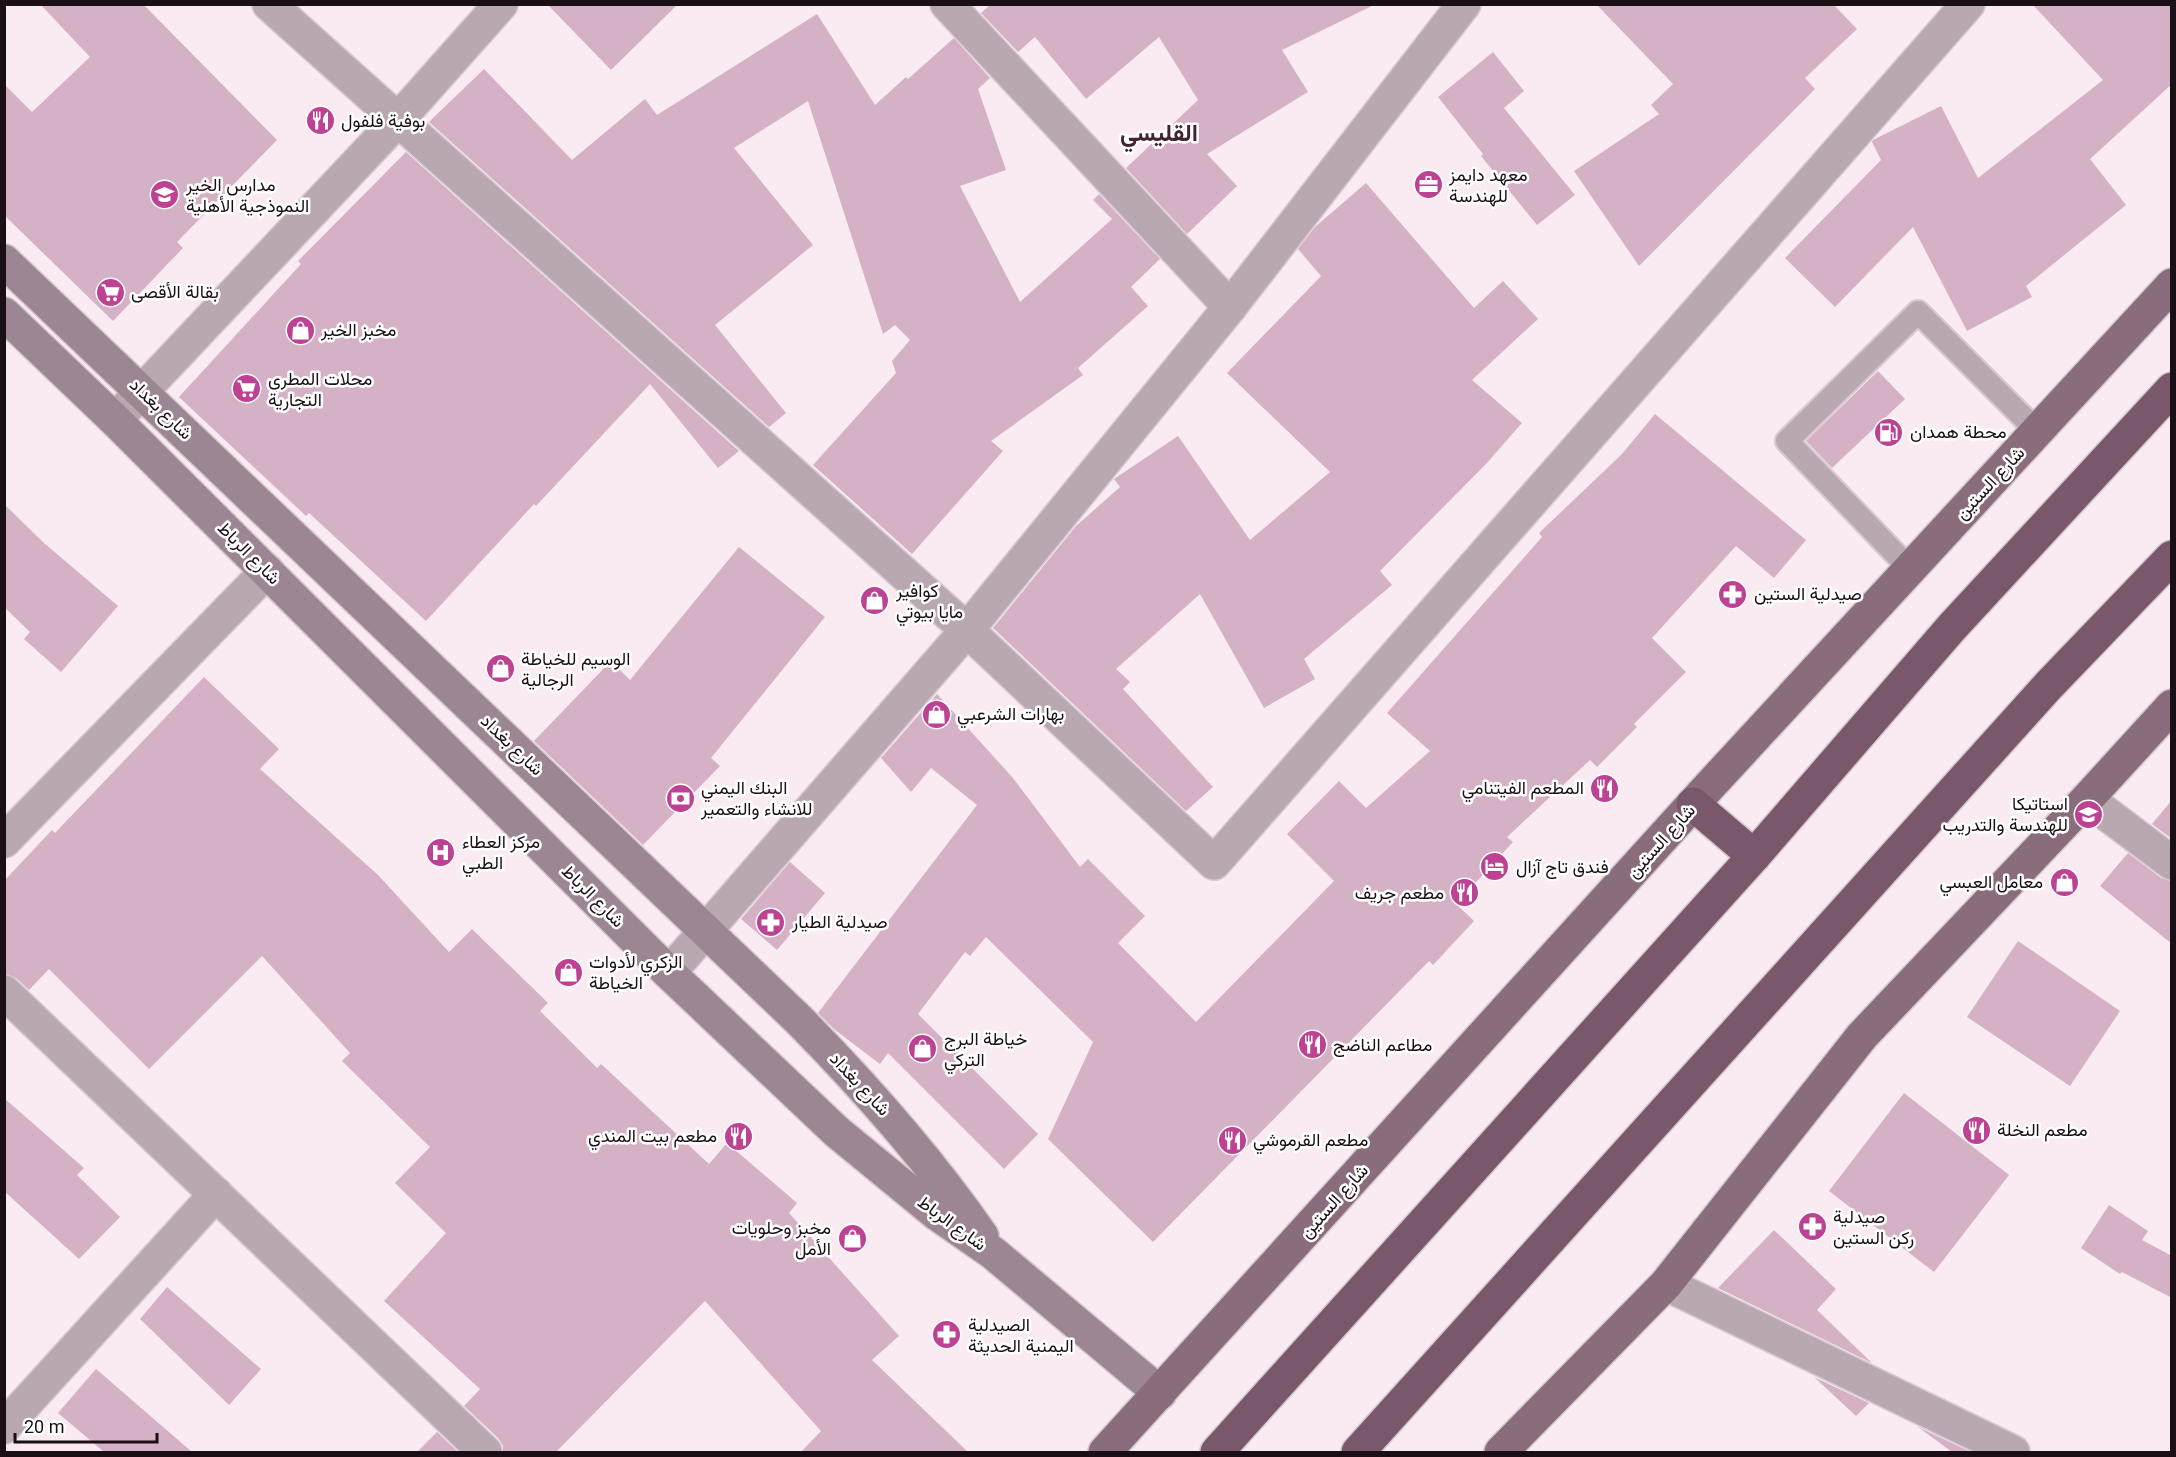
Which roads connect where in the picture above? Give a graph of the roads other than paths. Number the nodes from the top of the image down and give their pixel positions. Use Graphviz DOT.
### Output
graph roads {
  1 [pos="268,4"];
  2 [pos="501,4"];
  3 [pos="947,4"];
  4 [pos="1464,4"];
  5 [pos="1968,4"];
  6 [pos="397,121"];
  7 [pos="4,261"];
  8 [pos="2172,285"];
  9 [pos="1230,307"];
  10 [pos="4,315"];
  11 [pos="2172,389"];
  12 [pos="142,391"];
  13 [pos="115,420"];
  14 [pos="2037,431"];
  15 [pos="2172,556"];
  16 [pos="1910,569"];
  17 [pos="267,571"];
  18 [pos="967,630"];
  19 [pos="2172,706"];
  20 [pos="2087,799"];
  21 [pos="1693,804"];
  22 [pos="4,841"];
  23 [pos="1754,856"];
  24 [pos="2172,863"];
  25 [pos="707,931"];
  26 [pos="669,973"];
  27 [pos="4,993"];
  28 [pos="216,1194"];
  29 [pos="993,1253"];
  30 [pos="1666,1284"];
  31 [pos="1160,1393"];
  32 [pos="4,1427"];
  33 [pos="485,1452"];
  34 [pos="1105,1452"];
  35 [pos="1217,1452"];
  36 [pos="1358,1452"];
  37 [pos="1501,1452"];
  38 [pos="2013,1452"];
  1 -- 6 [label="street"];
  2 -- 6 [label="street"];
  3 -- 9 [label="street"];
  4 -- 9 [label="street"];
  5 -- 18 [label="street"];
  6 -- 12 [label="street"];
  6 -- 18 [label="street"];
  7 -- 12 [label="street, شارع بغداد"];
  8 -- 14 [label="main road, شارع الستين"];
  9 -- 18 [label="street"];
  10 -- 13 [label="street, شارع الرباط"];
  11 -- 23 [label="highway"];
  12 -- 13 [label="street"];
  12 -- 25 [label="street, شارع بغداد"];
  13 -- 17 [label="street, شارع الرباط"];
  14 -- 16 [label="main road, شارع الستين"];
  14 -- 16 [label="lane"];
  15 -- 36 [label="highway"];
  16 -- 21 [label="main road, شارع الستين"];
  17 -- 22 [label="street"];
  17 -- 26 [label="street, شارع الرباط"];
  18 -- 25 [label="street"];
  19 -- 20 [label="main road"];
  20 -- 24 [label="street"];
  20 -- 30 [label="main road"];
  21 -- 23 [label="highway"];
  21 -- 31 [label="main road, شارع الستين"];
  23 -- 35 [label="highway"];
  25 -- 26 [label="street"];
  25 -- 29 [label="street, شارع بغداد"];
  26 -- 29 [label="street, شارع الرباط"];
  27 -- 28 [label="street"];
  28 -- 32 [label="street"];
  28 -- 33 [label="street"];
  29 -- 31 [label="street, شارع الرباط"];
  30 -- 37 [label="main road"];
  30 -- 38 [label="street"];
  31 -- 34 [label="main road, شارع الستين"];
}
